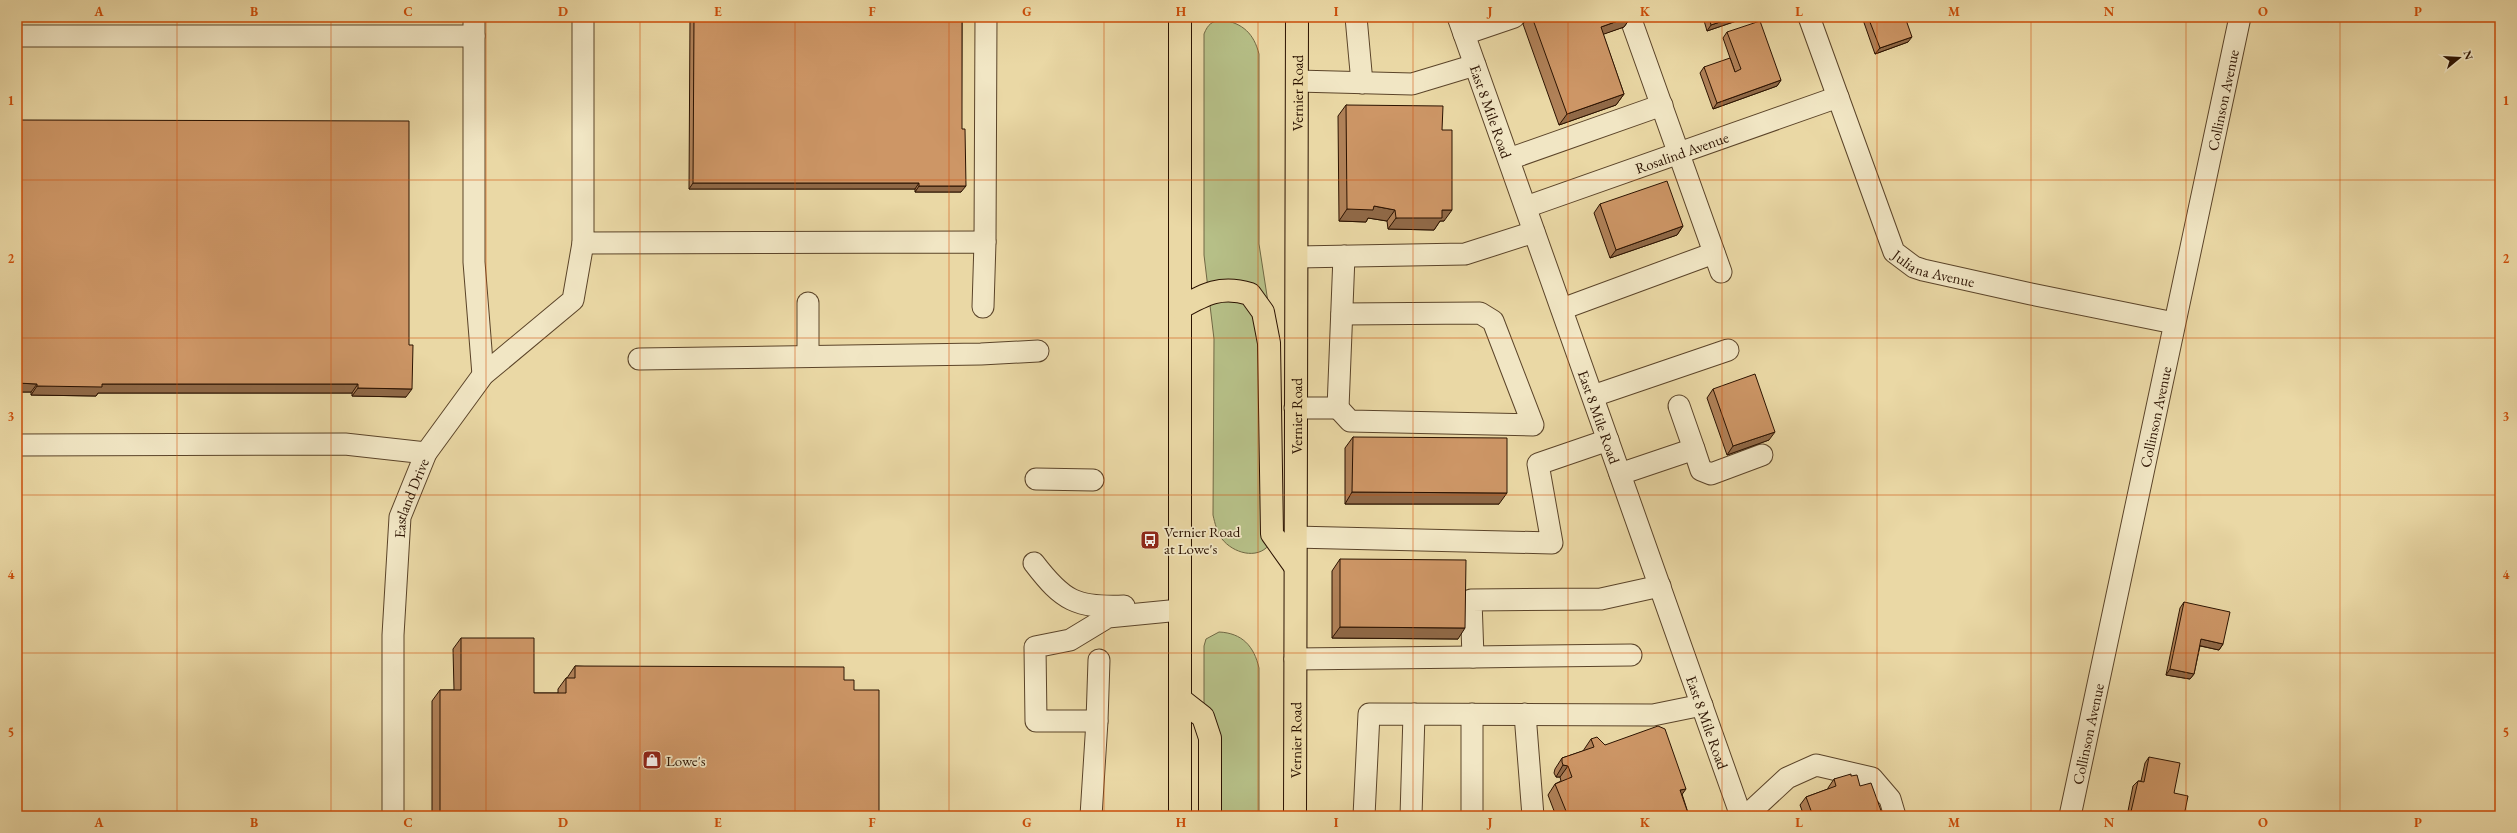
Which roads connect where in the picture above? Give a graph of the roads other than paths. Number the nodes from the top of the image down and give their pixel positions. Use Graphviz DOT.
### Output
graph roads {
  1 [pos="583,17"];
  2 [pos="986,17"];
  3 [pos="1180,17"];
  4 [pos="1297,17"];
  5 [pos="1356,17"];
  6 [pos="1514,17"];
  7 [pos="1630,17"];
  8 [pos="1809,17"];
  9 [pos="2240,17"];
  10 [pos="1461,26"];
  11 [pos="474,27"];
  12 [pos="17,36"];
  13 [pos="1475,65"];
  14 [pos="1297,81"];
  15 [pos="1362,82"];
  16 [pos="1838,97"];
  17 [pos="1662,105"];
  18 [pos="1679,154"];
  19 [pos="1509,159"];
  20 [pos="1526,207"];
  21 [pos="1534,232"];
  22 [pos="985,242"];
  23 [pos="583,243"];
  24 [pos="1344,256"];
  25 [pos="1297,257"];
  26 [pos="808,303"];
  27 [pos="983,307"];
  28 [pos="1180,308"];
  29 [pos="1562,309"];
  30 [pos="1342,314"];
  31 [pos="2174,323"];
  32 [pos="1728,350"];
  33 [pos="1038,351"];
  34 [pos="808,356"];
  35 [pos="639,359"];
  36 [pos="483,376"];
  37 [pos="1593,396"];
  38 [pos="1679,406"];
  39 [pos="1295,408"];
  40 [pos="1338,408"];
  41 [pos="1608,440"];
  42 [pos="17,445"];
  43 [pos="1694,449"];
  44 [pos="426,454"];
  45 [pos="1762,455"];
  46 [pos="1620,474"];
  47 [pos="1036,479"];
  48 [pos="1093,480"];
  49 [pos="1294,536"];
  50 [pos="1034,563"];
  51 [pos="1294,565"];
  52 [pos="1660,586"];
  53 [pos="1180,610"];
  54 [pos="1631,655"];
  55 [pos="1473,657"];
  56 [pos="1295,659"];
  57 [pos="1099,660"];
  58 [pos="1180,699"];
  59 [pos="1702,705"];
  60 [pos="1414,714"];
  61 [pos="1472,714"];
  62 [pos="1525,714"];
  63 [pos="1096,721"];
  64 [pos="393,816"];
  65 [pos="1091,816"];
  66 [pos="1180,816"];
  67 [pos="1210,816"];
  68 [pos="1295,816"];
  69 [pos="1364,816"];
  70 [pos="1411,816"];
  71 [pos="1472,816"];
  72 [pos="1533,816"];
  73 [pos="1741,816"];
  74 [pos="1746,816"];
  75 [pos="1895,816"];
  76 [pos="2070,816"];
  1 -- 23 [label="street, Eastland Drive"];
  2 -- 22 [label="street"];
  3 -- 28 [label="highway"];
  4 -- 14 [label="highway, Vernier Road"];
  5 -- 15 [label="street"];
  6 -- 10 [label="street"];
  7 -- 17 [label="street"];
  8 -- 16 [label="street, Juliana Avenue"];
  9 -- 31 [label="street, Collinson Avenue"];
  10 -- 13 [label="street, East 8 Mile Road"];
  11 -- 12 [label="street"];
  11 -- 36 [label="street"];
  13 -- 15 [label="street"];
  13 -- 19 [label="street, East 8 Mile Road"];
  14 -- 15 [label="street"];
  14 -- 25 [label="highway, Vernier Road"];
  16 -- 18 [label="street, Rosalind Avenue"];
  16 -- 31 [label="street, Juliana Avenue"];
  17 -- 18 [label="street"];
  17 -- 19 [label="street"];
  18 -- 20 [label="street, Rosalind Avenue"];
  18 -- 29 [label="street"];
  19 -- 20 [label="street, East 8 Mile Road"];
  20 -- 21 [label="street, East 8 Mile Road"];
  21 -- 24 [label="street"];
  21 -- 29 [label="street, East 8 Mile Road"];
  22 -- 23 [label="street"];
  22 -- 27 [label="street"];
  23 -- 36 [label="street, Eastland Drive"];
  24 -- 25 [label="street"];
  24 -- 30 [label="street"];
  25 -- 39 [label="highway, Vernier Road"];
  26 -- 34 [label="street"];
  28 -- 51 [label="highway"];
  28 -- 53 [label="highway"];
  29 -- 37 [label="street, East 8 Mile Road"];
  30 -- 40 [label="street"];
  30 -- 40 [label="street"];
  31 -- 76 [label="street, Collinson Avenue"];
  32 -- 37 [label="street"];
  33 -- 34 [label="street"];
  34 -- 35 [label="street"];
  36 -- 44 [label="street, Eastland Drive"];
  37 -- 41 [label="street, East 8 Mile Road"];
  38 -- 43 [label="street"];
  39 -- 40 [label="street"];
  39 -- 49 [label="highway, Vernier Road"];
  41 -- 46 [label="street, East 8 Mile Road"];
  41 -- 49 [label="street"];
  42 -- 44 [label="street"];
  43 -- 45 [label="street"];
  43 -- 46 [label="street"];
  44 -- 64 [label="street, Eastland Drive"];
  46 -- 52 [label="street, East 8 Mile Road"];
  47 -- 48 [label="street"];
  49 -- 51 [label="highway, Vernier Road"];
  50 -- 53 [label="street"];
  51 -- 56 [label="highway, Vernier Road"];
  52 -- 55 [label="street"];
  52 -- 59 [label="street, East 8 Mile Road"];
  53 -- 58 [label="highway"];
  53 -- 63 [label="street"];
  54 -- 55 [label="street"];
  55 -- 56 [label="street"];
  56 -- 68 [label="highway, Vernier Road"];
  57 -- 63 [label="street"];
  58 -- 66 [label="highway"];
  58 -- 67 [label="highway"];
  59 -- 62 [label="street"];
  59 -- 73 [label="street, East 8 Mile Road"];
  60 -- 61 [label="street"];
  60 -- 69 [label="street"];
  60 -- 70 [label="street"];
  61 -- 62 [label="street"];
  61 -- 71 [label="street"];
  62 -- 72 [label="street"];
  63 -- 65 [label="street"];
  74 -- 75 [label="street"];
}
